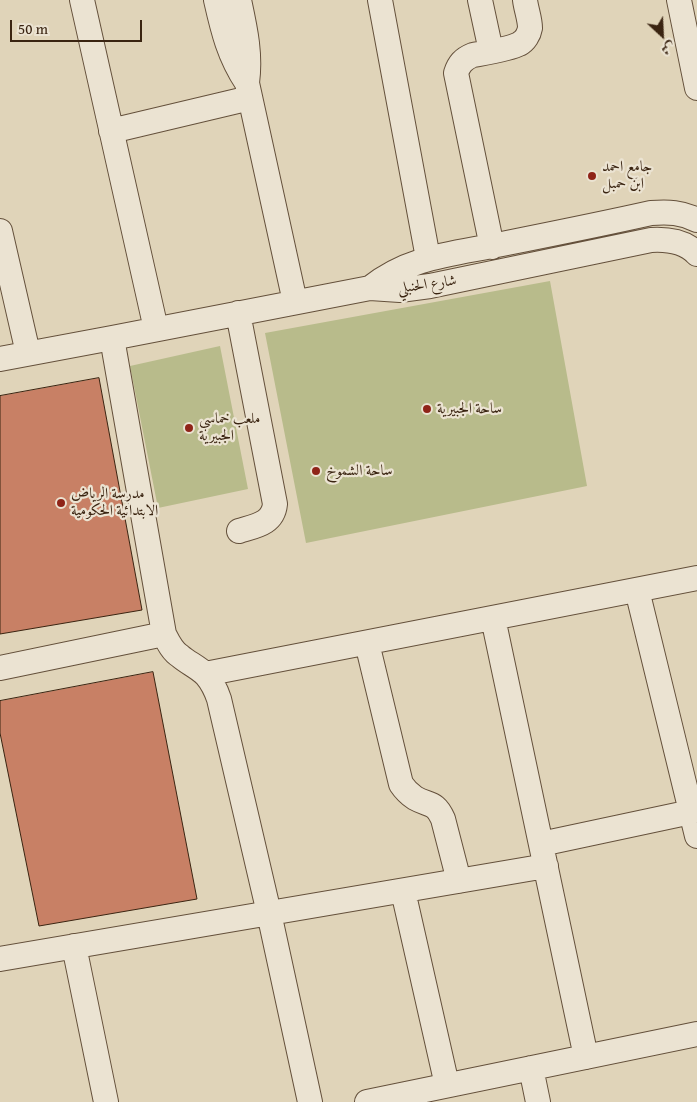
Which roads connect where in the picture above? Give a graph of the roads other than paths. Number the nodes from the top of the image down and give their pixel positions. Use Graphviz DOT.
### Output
graph roads {
  1 [pos="82,0"];
  2 [pos="216,0"];
  3 [pos="239,0"];
  4 [pos="380,0"];
  5 [pos="480,0"];
  6 [pos="525,0"];
  7 [pos="679,0"];
  8 [pos="491,51"];
  9 [pos="697,88"];
  10 [pos="249,91"];
  11 [pos="111,131"];
  12 [pos="697,220"];
  13 [pos="0,231"];
  14 [pos="521,240"];
  15 [pos="692,242"];
  16 [pos="492,246"];
  17 [pos="428,258"];
  18 [pos="528,266"];
  19 [pos="370,288"];
  20 [pos="295,302"];
  21 [pos="238,313"];
  22 [pos="156,329"];
  23 [pos="112,338"];
  24 [pos="28,353"];
  25 [pos="0,359"];
  26 [pos="239,531"];
  27 [pos="697,578"];
  28 [pos="637,590"];
  29 [pos="492,618"];
  30 [pos="164,634"];
  31 [pos="367,643"];
  32 [pos="0,668"];
  33 [pos="205,674"];
  34 [pos="691,785"];
  35 [pos="691,812"];
  36 [pos="697,836"];
  37 [pos="541,844"];
  38 [pos="546,866"];
  39 [pos="458,881"];
  40 [pos="403,891"];
  41 [pos="269,913"];
  42 [pos="74,946"];
  43 [pos="0,959"];
  44 [pos="697,1034"];
  45 [pos="586,1057"];
  46 [pos="531,1068"];
  47 [pos="447,1086"];
  48 [pos="397,1099"];
  49 [pos="106,1102"];
  50 [pos="310,1102"];
  51 [pos="367,1102"];
  52 [pos="538,1102"];
  1 -- 11 [label="street"];
  2 -- 10 [label="street"];
  3 -- 10 [label="street"];
  4 -- 17 [label="street"];
  5 -- 8 [label="street"];
  6 -- 8 [label="street"];
  7 -- 9 [label="street"];
  8 -- 16 [label="street"];
  10 -- 11 [label="street"];
  10 -- 20 [label="street"];
  11 -- 22 [label="street"];
  12 -- 14 [label="street, شارع الحنبلي"];
  13 -- 24 [label="street"];
  14 -- 16 [label="street, شارع الحنبلي"];
  14 -- 18 [label="street"];
  15 -- 18 [label="street, شارع الحنبلي"];
  16 -- 17 [label="street, شارع الحنبلي"];
  17 -- 19 [label="street, شارع الحنبلي"];
  18 -- 19 [label="street, شارع الحنبلي"];
  19 -- 20 [label="street"];
  20 -- 21 [label="street"];
  21 -- 22 [label="street"];
  21 -- 26 [label="street"];
  22 -- 23 [label="street"];
  23 -- 24 [label="street"];
  23 -- 30 [label="street"];
  24 -- 25 [label="street"];
  27 -- 28 [label="street"];
  28 -- 29 [label="street"];
  28 -- 34 [label="street"];
  29 -- 31 [label="street"];
  29 -- 37 [label="street"];
  30 -- 32 [label="street"];
  30 -- 33 [label="street"];
  31 -- 33 [label="street"];
  31 -- 39 [label="street"];
  33 -- 41 [label="street"];
  34 -- 35 [label="street"];
  35 -- 36 [label="street"];
  35 -- 37 [label="street"];
  37 -- 38 [label="street"];
  38 -- 39 [label="street"];
  38 -- 45 [label="street"];
  39 -- 40 [label="street"];
  40 -- 41 [label="street"];
  40 -- 47 [label="street"];
  41 -- 42 [label="street"];
  41 -- 50 [label="street"];
  42 -- 43 [label="street"];
  42 -- 49 [label="street"];
  44 -- 45 [label="street"];
  45 -- 46 [label="street"];
  46 -- 47 [label="street"];
  46 -- 52 [label="street"];
  47 -- 48 [label="street"];
  48 -- 51 [label="street"];
}
